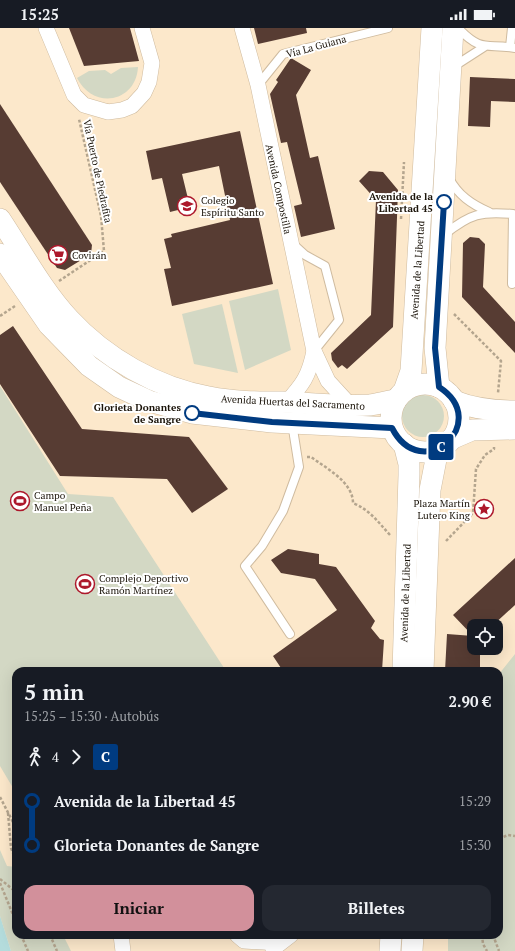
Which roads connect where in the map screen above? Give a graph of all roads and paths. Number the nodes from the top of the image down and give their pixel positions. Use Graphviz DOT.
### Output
graph roads {
  1 [pos="46,28"];
  2 [pos="142,28"];
  3 [pos="242,28"];
  4 [pos="388,28"];
  5 [pos="432,28"];
  6 [pos="453,28"];
  7 [pos="458,28"];
  8 [pos="512,28"];
  9 [pos="484,47"];
  10 [pos="513,48"];
  11 [pos="452,68"];
  12 [pos="258,86"];
  13 [pos="74,95"];
  14 [pos="446,172"];
  15 [pos="488,212"];
  16 [pos="0,219"];
  17 [pos="442,236"];
  18 [pos="290,242"];
  19 [pos="0,254"];
  20 [pos="59,280"];
  21 [pos="512,284"];
  22 [pos="455,314"];
  23 [pos="314,352"];
  24 [pos="439,387"];
  25 [pos="400,395"];
  26 [pos="454,401"];
  27 [pos="286,402"];
  28 [pos="350,405"];
  29 [pos="501,417"];
  30 [pos="292,422"];
  31 [pos="515,429"];
  32 [pos="398,436"];
  33 [pos="444,444"];
  34 [pos="297,456"];
  35 [pos="391,537"];
  36 [pos="446,541"];
  37 [pos="290,634"];
  38 [pos="402,667"];
  39 [pos="423,667"];
  40 [pos="0,797"];
  41 [pos="8,813"];
  42 [pos="12,820"];
  43 [pos="515,836"];
  44 [pos="503,837"];
  45 [pos="12,850"];
  46 [pos="0,879"];
  47 [pos="0,882"];
  48 [pos="12,889"];
  49 [pos="12,912"];
  50 [pos="23,939"];
  51 [pos="52,939"];
  52 [pos="121,939"];
  53 [pos="391,939"];
  54 [pos="413,939"];
  55 [pos="482,939"];
  56 [pos="494,939"];
  57 [pos="244,943"];
  58 [pos="281,943"];
  59 [pos="28,951"];
  60 [pos="57,951"];
  61 [pos="122,951"];
  62 [pos="390,951"];
  63 [pos="412,951"];
  64 [pos="487,951"];
  65 [pos="499,951"];
  1 -- 13 [label="street"];
  2 -- 13 [label="street"];
  3 -- 12 [label="street, Avenida Compostilla"];
  4 -- 12 [label="lane, Vía La Guiana"];
  5 -- 25 [label="main road, Avenida de la Libertad"];
  6 -- 11 [label="main road"];
  7 -- 9 [label="lane"];
  8 -- 10 [label="lane"];
  9 -- 10 [label="lane"];
  9 -- 11 [label="lane"];
  11 -- 14 [label="main road"];
  12 -- 18 [label="street, Avenida Compostilla"];
  13 -- 20 [label="path, Vía Puerto de Piedrafita"];
  14 -- 15 [label="lane"];
  14 -- 17 [label="main road"];
  15 -- 17 [label="lane"];
  15 -- 21 [label="lane"];
  16 -- 27 [label="main road, Avenida Huertas del Sacramento"];
  17 -- 24 [label="main road"];
  18 -- 23 [label="street, Avenida Compostilla"];
  18 -- 23 [label="lane"];
  19 -- 30 [label="main road, Avenida Huertas del Sacramento"];
  22 -- 29 [label="path"];
  23 -- 27 [label="street, Avenida Compostilla"];
  23 -- 28 [label="street, Avenida Compostilla"];
  24 -- 25 [label="main road"];
  24 -- 26 [label="main road"];
  25 -- 28 [label="main road, Avenida Huertas del Sacramento"];
  25 -- 32 [label="main road"];
  26 -- 29 [label="main road"];
  26 -- 33 [label="main road"];
  27 -- 28 [label="main road, Avenida Huertas del Sacramento"];
  29 -- 31 [label="main road"];
  29 -- 33 [label="main road"];
  29 -- 36 [label="path"];
  30 -- 32 [label="main road, Avenida Huertas del Sacramento"];
  30 -- 34 [label="lane"];
  32 -- 33 [label="main road"];
  32 -- 38 [label="main road, Avenida de la Libertad"];
  33 -- 39 [label="main road, Avenida de la Libertad"];
  34 -- 35 [label="path"];
  34 -- 37 [label="lane"];
  40 -- 41 [label="path"];
  41 -- 42 [label="path"];
  41 -- 45 [label="path"];
  43 -- 44 [label="path"];
  46 -- 48 [label="path"];
  47 -- 49 [label="path"];
  50 -- 59 [label="path"];
  51 -- 60 [label="path"];
  52 -- 61 [label="street"];
  53 -- 62 [label="main road"];
  54 -- 63 [label="main road"];
  55 -- 64 [label="path"];
  56 -- 65 [label="path"];
  57 -- 58 [label="street"];
}
